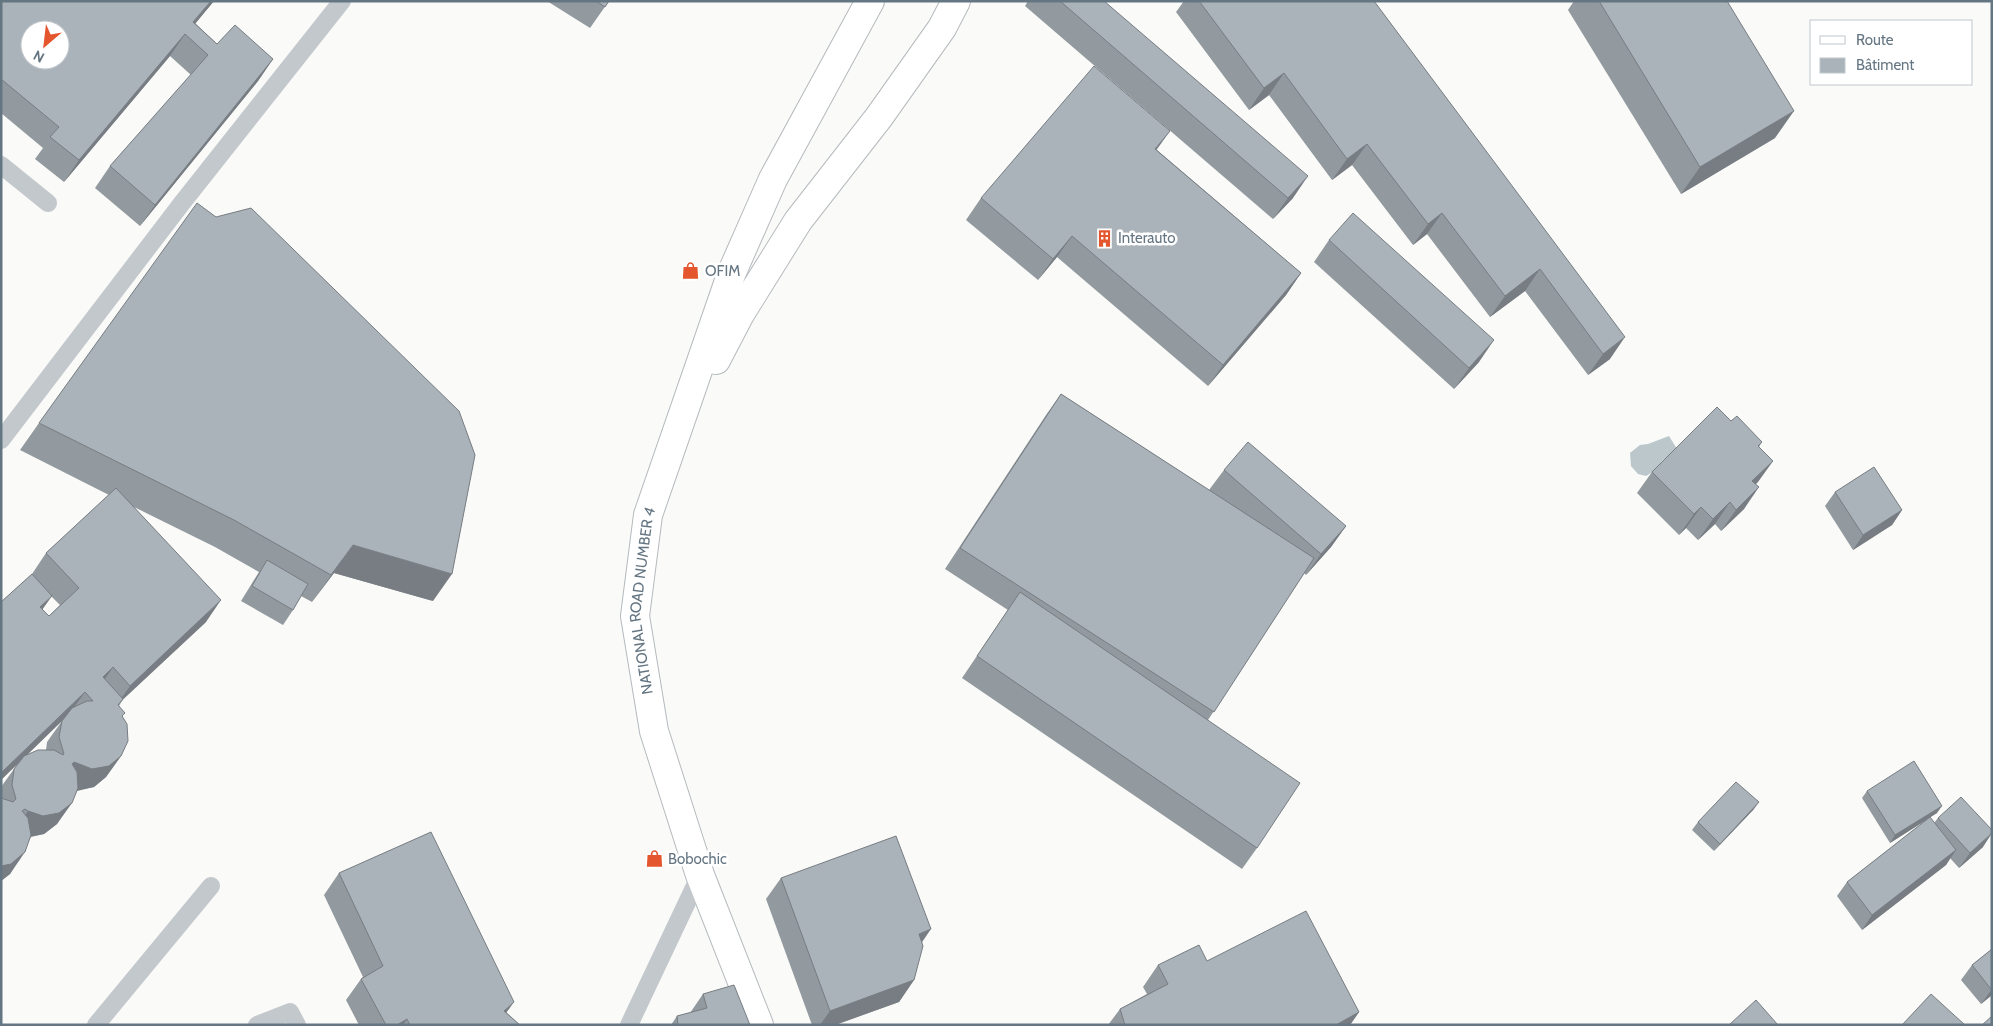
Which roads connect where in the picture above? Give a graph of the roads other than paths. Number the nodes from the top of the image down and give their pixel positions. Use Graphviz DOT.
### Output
graph roads {
  1 [pos="342,1"];
  2 [pos="947,1"];
  3 [pos="956,1"];
  4 [pos="866,6"];
  5 [pos="942,28"];
  6 [pos="1,165"];
  7 [pos="48,204"];
  8 [pos="676,434"];
  9 [pos="1,440"];
  10 [pos="700,874"];
  11 [pos="211,886"];
  12 [pos="263,1024"];
  13 [pos="96,1025"];
  14 [pos="297,1025"];
  15 [pos="629,1025"];
  16 [pos="759,1025"];
  1 -- 9 [label="lane"];
  2 -- 5 [label="main road"];
  3 -- 5 [label="main road"];
  4 -- 8 [label="main road"];
  5 -- 8 [label="main road"];
  6 -- 7 [label="lane"];
  8 -- 10 [label="main road, NATIONAL ROAD NUMBER 4"];
  10 -- 15 [label="lane"];
  10 -- 16 [label="main road, NATIONAL ROAD NUMBER 4"];
  11 -- 13 [label="lane"];
  12 -- 14 [label="lane"];
}
